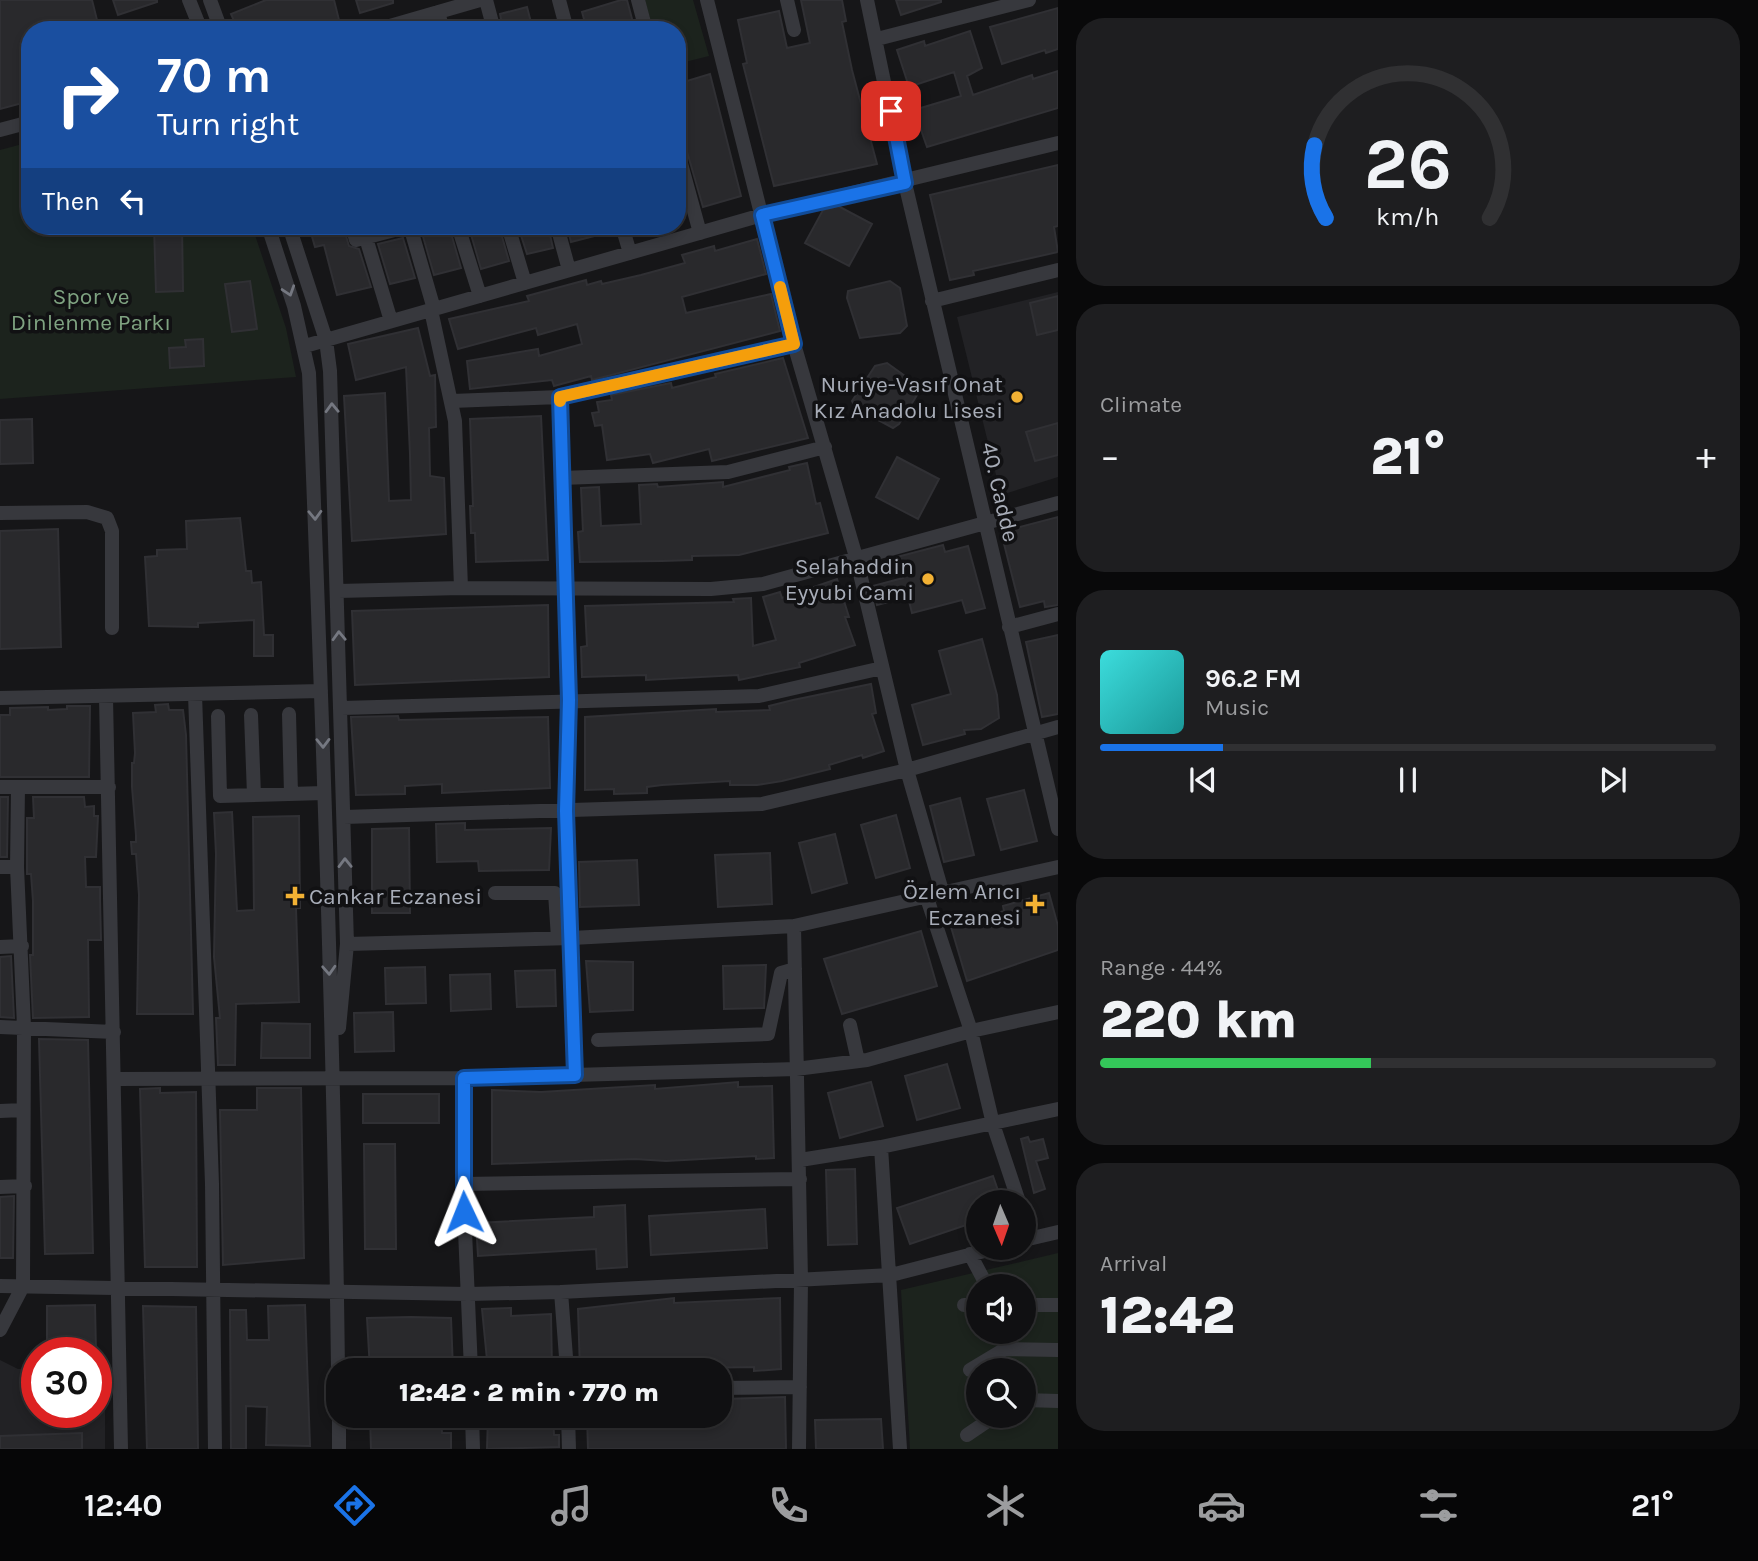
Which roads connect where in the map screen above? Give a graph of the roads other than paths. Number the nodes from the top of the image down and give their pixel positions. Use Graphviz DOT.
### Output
graph roads {
  1 [pos="189,0"];
  2 [pos="210,0"];
  3 [pos="480,0"];
  4 [pos="486,0"];
  5 [pos="559,0"];
  6 [pos="638,0"];
  7 [pos="708,0"];
  8 [pos="787,0"];
  9 [pos="867,0"];
  10 [pos="1029,0"];
  11 [pos="438,12"];
  12 [pos="197,21"];
  13 [pos="218,21"];
  14 [pos="409,21"];
  15 [pos="440,21"];
  16 [pos="492,21"];
  17 [pos="565,21"];
  18 [pos="644,21"];
  19 [pos="794,30"];
  20 [pos="877,38"];
  21 [pos="21,124"];
  22 [pos="0,130"];
  23 [pos="1058,143"];
  24 [pos="686,182"];
  25 [pos="905,183"];
  26 [pos="762,215"];
  27 [pos="700,233"];
  28 [pos="271,235"];
  29 [pos="292,235"];
  30 [pos="355,235"];
  31 [pos="376,235"];
  32 [pos="410,235"];
  33 [pos="461,235"];
  34 [pos="511,235"];
  35 [pos="559,235"];
  36 [pos="625,235"];
  37 [pos="366,238"];
  38 [pos="631,253"];
  39 [pos="569,270"];
  40 [pos="1058,270"];
  41 [pos="525,283"];
  42 [pos="480,296"];
  43 [pos="932,301"];
  44 [pos="433,310"];
  45 [pos="391,321"];
  46 [pos="326,340"];
  47 [pos="794,344"];
  48 [pos="305,346"];
  49 [pos="560,397"];
  50 [pos="452,401"];
  51 [pos="825,447"];
  52 [pos="561,478"];
  53 [pos="1058,503"];
  54 [pos="0,513"];
  55 [pos="984,523"];
  56 [pos="856,556"];
  57 [pos="461,588"];
  58 [pos="566,590"];
  59 [pos="338,591"];
  60 [pos="1058,614"];
  61 [pos="1009,627"];
  62 [pos="112,628"];
  63 [pos="882,668"];
  64 [pos="321,691"];
  65 [pos="195,694"];
  66 [pos="106,696"];
  67 [pos="0,698"];
  68 [pos="569,700"];
  69 [pos="342,708"];
  70 [pos="289,714"];
  71 [pos="251,715"];
  72 [pos="218,716"];
  73 [pos="1058,727"];
  74 [pos="1035,734"];
  75 [pos="907,770"];
  76 [pos="0,787"];
  77 [pos="18,787"];
  78 [pos="109,787"];
  79 [pos="324,793"];
  80 [pos="291,794"];
  81 [pos="254,795"];
  82 [pos="566,811"];
  83 [pos="344,817"];
  84 [pos="1058,829"];
  85 [pos="0,867"];
  86 [pos="18,867"];
  87 [pos="1058,867"];
  88 [pos="942,891"];
  89 [pos="495,893"];
  90 [pos="926,895"];
  91 [pos="794,926"];
  92 [pos="565,938"];
  93 [pos="346,944"];
  94 [pos="22,946"];
  95 [pos="0,947"];
  96 [pos="794,969"];
  97 [pos="1058,1012"];
  98 [pos="850,1025"];
  99 [pos="0,1027"];
  100 [pos="24,1027"];
  101 [pos="971,1031"];
  102 [pos="114,1032"];
  103 [pos="598,1040"];
  104 [pos="858,1061"];
  105 [pos="796,1069"];
  106 [pos="575,1075"];
  107 [pos="335,1078"];
  108 [pos="464,1078"];
  109 [pos="116,1079"];
  110 [pos="207,1080"];
  111 [pos="1058,1110"];
  112 [pos="0,1111"];
  113 [pos="23,1111"];
  114 [pos="993,1124"];
  115 [pos="881,1147"];
  116 [pos="800,1160"];
  117 [pos="800,1179"];
  118 [pos="463,1184"];
  119 [pos="25,1186"];
  120 [pos="0,1187"];
  121 [pos="1015,1190"];
  122 [pos="1058,1232"];
  123 [pos="1036,1237"];
  124 [pos="966,1255"];
  125 [pos="891,1275"];
  126 [pos="801,1280"];
  127 [pos="0,1286"];
  128 [pos="23,1286"];
  129 [pos="116,1288"];
  130 [pos="214,1291"];
  131 [pos="337,1292"];
  132 [pos="561,1292"];
  133 [pos="468,1294"];
  134 [pos="1036,1305"];
  135 [pos="1058,1305"];
  136 [pos="0,1330"];
  137 [pos="1058,1350"];
  138 [pos="338,1358"];
  139 [pos="471,1358"];
  140 [pos="566,1358"];
  141 [pos="990,1358"];
  142 [pos="800,1387"];
  143 [pos="732,1388"];
  144 [pos="1036,1400"];
  145 [pos="1058,1401"];
  146 [pos="339,1428"];
  147 [pos="472,1428"];
  148 [pos="568,1428"];
  149 [pos="977,1428"];
  150 [pos="967,1435"];
  151 [pos="121,1449"];
  152 [pos="215,1449"];
  153 [pos="339,1449"];
  154 [pos="473,1449"];
  155 [pos="569,1449"];
  156 [pos="799,1449"];
  157 [pos="900,1449"];
  1 -- 12 [label="street"];
  2 -- 13 [label="street"];
  3 -- 11 [label="street"];
  4 -- 16 [label="street"];
  5 -- 17 [label="street"];
  6 -- 18 [label="street"];
  7 -- 26 [label="street"];
  8 -- 19 [label="street"];
  9 -- 20 [label="street, 40. Cadde"];
  10 -- 20 [label="street"];
  11 -- 14 [label="street"];
  11 -- 15 [label="street"];
  20 -- 25 [label="street, 40. Cadde"];
  21 -- 22 [label="street"];
  23 -- 25 [label="street"];
  24 -- 27 [label="street"];
  25 -- 26 [label="street"];
  25 -- 43 [label="street, 40. Cadde"];
  26 -- 27 [label="street"];
  26 -- 47 [label="street"];
  27 -- 38 [label="street"];
  28 -- 48 [label="street, one-way"];
  29 -- 46 [label="street"];
  30 -- 37 [label="street"];
  31 -- 37 [label="street"];
  32 -- 44 [label="street"];
  33 -- 42 [label="street"];
  34 -- 41 [label="street"];
  35 -- 39 [label="street"];
  36 -- 38 [label="street"];
  37 -- 45 [label="street"];
  38 -- 39 [label="street"];
  39 -- 41 [label="street"];
  40 -- 43 [label="street"];
  41 -- 42 [label="street"];
  42 -- 44 [label="street"];
  43 -- 55 [label="street, 40. Cadde"];
  44 -- 45 [label="street"];
  44 -- 50 [label="street"];
  45 -- 46 [label="street"];
  46 -- 48 [label="street"];
  59 -- 46 [label="street, one-way"];
  47 -- 49 [label="street"];
  47 -- 51 [label="street"];
  48 -- 64 [label="street, one-way"];
  49 -- 50 [label="street"];
  49 -- 52 [label="street"];
  50 -- 57 [label="street"];
  51 -- 52 [label="street"];
  51 -- 56 [label="street"];
  52 -- 58 [label="street"];
  53 -- 55 [label="street"];
  54 -- 62 [label="street"];
  55 -- 56 [label="street"];
  55 -- 61 [label="street, 40. Cadde"];
  56 -- 58 [label="street"];
  56 -- 63 [label="street"];
  57 -- 58 [label="street"];
  57 -- 59 [label="street"];
  58 -- 68 [label="street"];
  69 -- 59 [label="street, one-way"];
  60 -- 61 [label="street"];
  61 -- 74 [label="street, 40. Cadde"];
  63 -- 68 [label="street"];
  63 -- 75 [label="street"];
  64 -- 65 [label="street"];
  64 -- 79 [label="street, one-way"];
  65 -- 66 [label="street"];
  65 -- 110 [label="street"];
  66 -- 67 [label="street"];
  66 -- 78 [label="street"];
  68 -- 69 [label="street"];
  68 -- 82 [label="street"];
  69 -- 83 [label="street"];
  70 -- 80 [label="street"];
  71 -- 81 [label="street"];
  72 -- 81 [label="street"];
  73 -- 74 [label="street"];
  74 -- 75 [label="street"];
  74 -- 84 [label="street, 40. Cadde"];
  75 -- 82 [label="street"];
  75 -- 88 [label="street"];
  76 -- 77 [label="street"];
  77 -- 78 [label="street"];
  77 -- 86 [label="street"];
  78 -- 102 [label="street"];
  79 -- 80 [label="street"];
  79 -- 107 [label="street, one-way"];
  80 -- 81 [label="street"];
  82 -- 83 [label="street"];
  82 -- 92 [label="street"];
  93 -- 83 [label="street, one-way"];
  85 -- 86 [label="street"];
  86 -- 94 [label="street"];
  87 -- 88 [label="street"];
  88 -- 90 [label="street"];
  89 -- 92 [label="street"];
  90 -- 91 [label="street"];
  90 -- 101 [label="street"];
  91 -- 92 [label="street"];
  91 -- 96 [label="street"];
  92 -- 93 [label="street"];
  92 -- 106 [label="street"];
  93 -- 107 [label="street"];
  94 -- 95 [label="street"];
  94 -- 100 [label="street"];
  96 -- 103 [label="street"];
  96 -- 105 [label="street"];
  97 -- 101 [label="street"];
  98 -- 104 [label="street"];
  99 -- 100 [label="street"];
  100 -- 102 [label="street"];
  100 -- 113 [label="street"];
  101 -- 104 [label="street"];
  101 -- 114 [label="street"];
  102 -- 109 [label="street"];
  104 -- 105 [label="street"];
  105 -- 106 [label="street"];
  105 -- 116 [label="street"];
  106 -- 108 [label="street"];
  107 -- 108 [label="street"];
  107 -- 110 [label="street"];
  107 -- 131 [label="street"];
  108 -- 118 [label="street"];
  109 -- 110 [label="street"];
  109 -- 129 [label="street"];
  110 -- 130 [label="street"];
  111 -- 114 [label="street"];
  112 -- 113 [label="street"];
  113 -- 119 [label="street"];
  114 -- 115 [label="street"];
  114 -- 121 [label="street"];
  115 -- 116 [label="street"];
  115 -- 125 [label="street"];
  116 -- 117 [label="street"];
  117 -- 118 [label="street"];
  117 -- 126 [label="street"];
  118 -- 133 [label="street"];
  119 -- 120 [label="street"];
  119 -- 128 [label="street"];
  122 -- 123 [label="street"];
  124 -- 125 [label="street"];
  125 -- 126 [label="street"];
  125 -- 157 [label="street"];
  126 -- 132 [label="street"];
  126 -- 142 [label="street"];
  127 -- 128 [label="street"];
  128 -- 129 [label="street"];
  128 -- 136 [label="street"];
  129 -- 130 [label="street"];
  129 -- 151 [label="street"];
  130 -- 131 [label="street"];
  130 -- 152 [label="street"];
  131 -- 133 [label="street"];
  131 -- 138 [label="street"];
  132 -- 133 [label="street"];
  132 -- 140 [label="street"];
  133 -- 139 [label="street"];
  134 -- 135 [label="street"];
  137 -- 141 [label="street"];
  142 -- 143 [label="street"];
  142 -- 156 [label="street"];
  144 -- 145 [label="street"];
  146 -- 153 [label="street"];
  147 -- 154 [label="street"];
  148 -- 155 [label="street"];
  149 -- 150 [label="street"];
}
